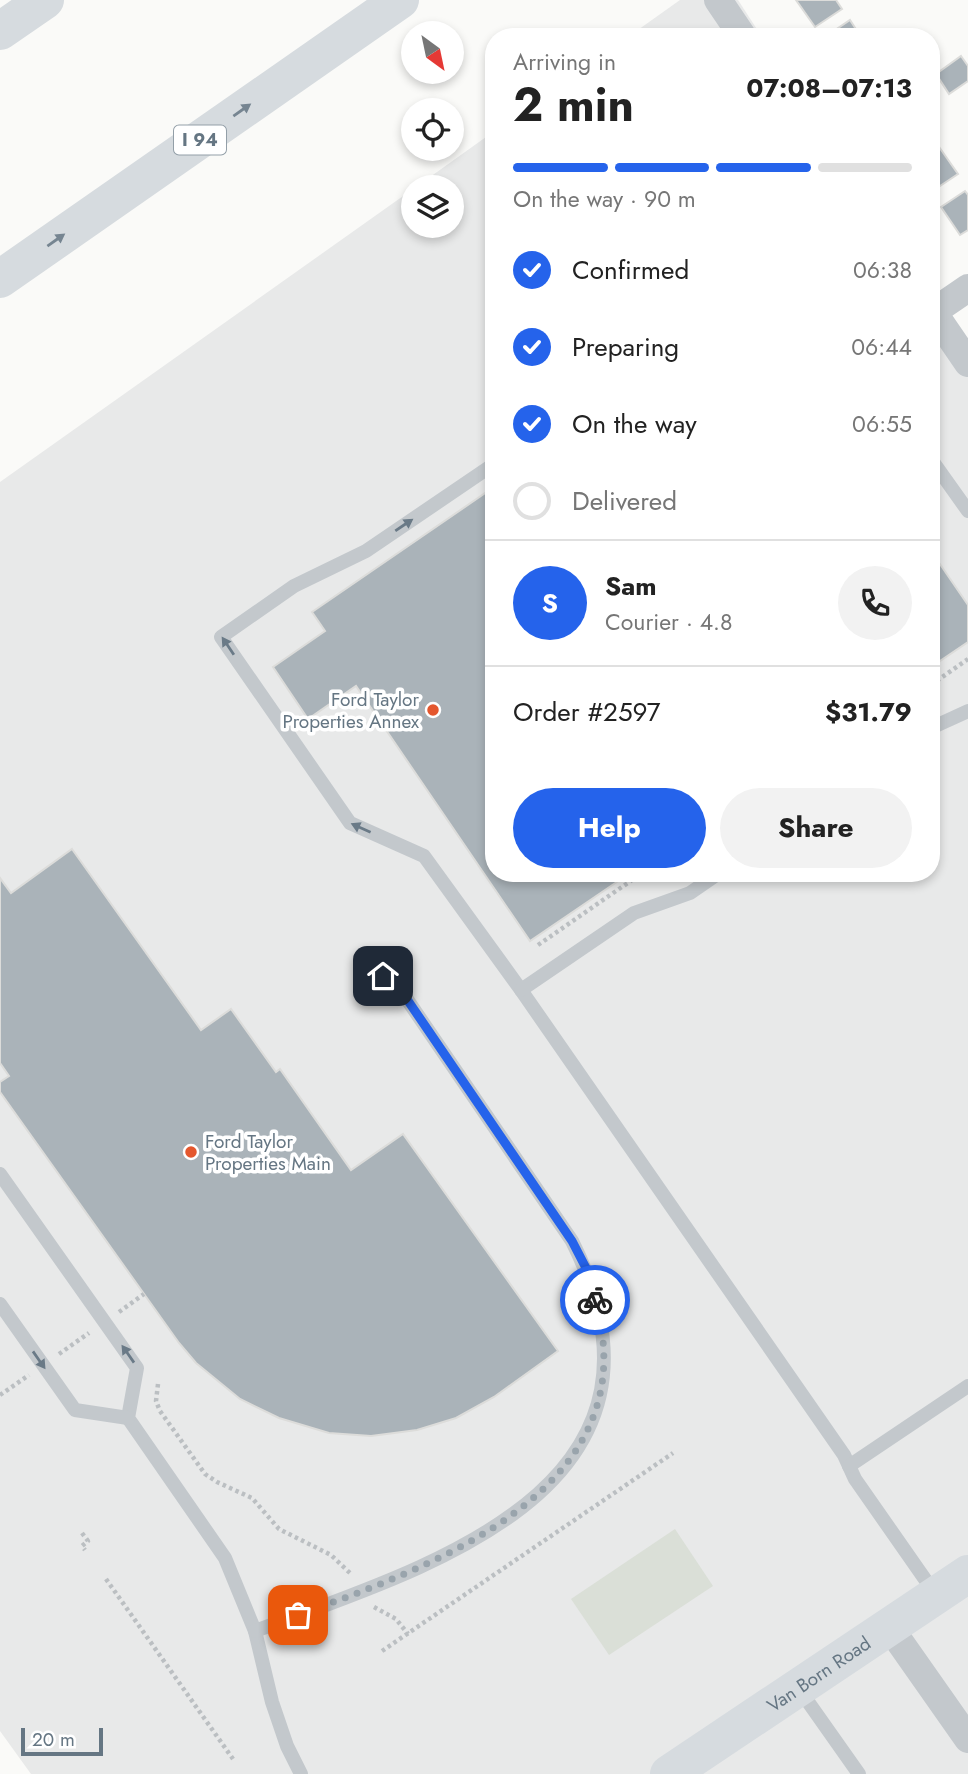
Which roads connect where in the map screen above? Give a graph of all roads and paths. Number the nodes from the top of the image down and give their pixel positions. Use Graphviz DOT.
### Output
graph roads {
  1 [pos="45,0"];
  2 [pos="400,0"];
  3 [pos="718,0"];
  4 [pos="737,28"];
  5 [pos="0,31"];
  6 [pos="0,279"];
  7 [pos="968,288"];
  8 [pos="940,306"];
  9 [pos="940,323"];
  10 [pos="968,363"];
  11 [pos="485,470"];
  12 [pos="940,472"];
  13 [pos="968,511"];
  14 [pos="968,659"];
  15 [pos="940,679"];
  16 [pos="968,711"];
  17 [pos="940,724"];
  18 [pos="629,882"];
  19 [pos="707,882"];
  20 [pos="538,945"];
  21 [pos="383,976"];
  22 [pos="521,990"];
  23 [pos="0,1174"];
  24 [pos="144,1294"];
  25 [pos="0,1304"];
  26 [pos="118,1312"];
  27 [pos="105,1322"];
  28 [pos="124,1322"];
  29 [pos="43,1365"];
  30 [pos="159,1372"];
  31 [pos="968,1385"];
  32 [pos="0,1395"];
  33 [pos="128,1418"];
  34 [pos="673,1452"];
  35 [pos="849,1466"];
  36 [pos="82,1533"];
  37 [pos="85,1550"];
  38 [pos="968,1574"];
  39 [pos="354,1577"];
  40 [pos="106,1579"];
  41 [pos="936,1596"];
  42 [pos="374,1606"];
  43 [pos="890,1628"];
  44 [pos="255,1631"];
  45 [pos="408,1634"];
  46 [pos="382,1651"];
  47 [pos="798,1688"];
  48 [pos="968,1739"];
  49 [pos="233,1759"];
  50 [pos="301,1774"];
  51 [pos="669,1774"];
  52 [pos="859,1774"];
  1 -- 5 [label="main road"];
  6 -- 2 [label="main road, I 94, one-way"];
  3 -- 4 [label="street"];
  7 -- 8 [label="street"];
  9 -- 10 [label="street"];
  22 -- 11 [label="lane, one-way"];
  12 -- 13 [label="lane"];
  14 -- 15 [label="path"];
  16 -- 17 [label="lane"];
  18 -- 20 [label="path"];
  19 -- 22 [label="lane"];
  21 -- 44 [label="lane"];
  22 -- 35 [label="lane"];
  23 -- 27 [label="lane"];
  24 -- 26 [label="path"];
  25 -- 29 [label="lane, one-way"];
  26 -- 27 [label="path"];
  26 -- 28 [label="path"];
  27 -- 29 [label="path"];
  33 -- 27 [label="lane, one-way"];
  29 -- 32 [label="path"];
  29 -- 33 [label="lane"];
  30 -- 39 [label="path"];
  31 -- 35 [label="lane"];
  33 -- 44 [label="lane"];
  34 -- 45 [label="path"];
  35 -- 41 [label="lane"];
  36 -- 37 [label="path"];
  38 -- 41 [label="main road, Van Born Road"];
  40 -- 49 [label="path"];
  41 -- 43 [label="main road, Van Born Road"];
  42 -- 45 [label="path"];
  43 -- 47 [label="main road, Van Born Road"];
  43 -- 48 [label="street"];
  44 -- 50 [label="lane"];
  45 -- 46 [label="path"];
  47 -- 51 [label="main road, Van Born Road"];
  47 -- 52 [label="lane"];
}
